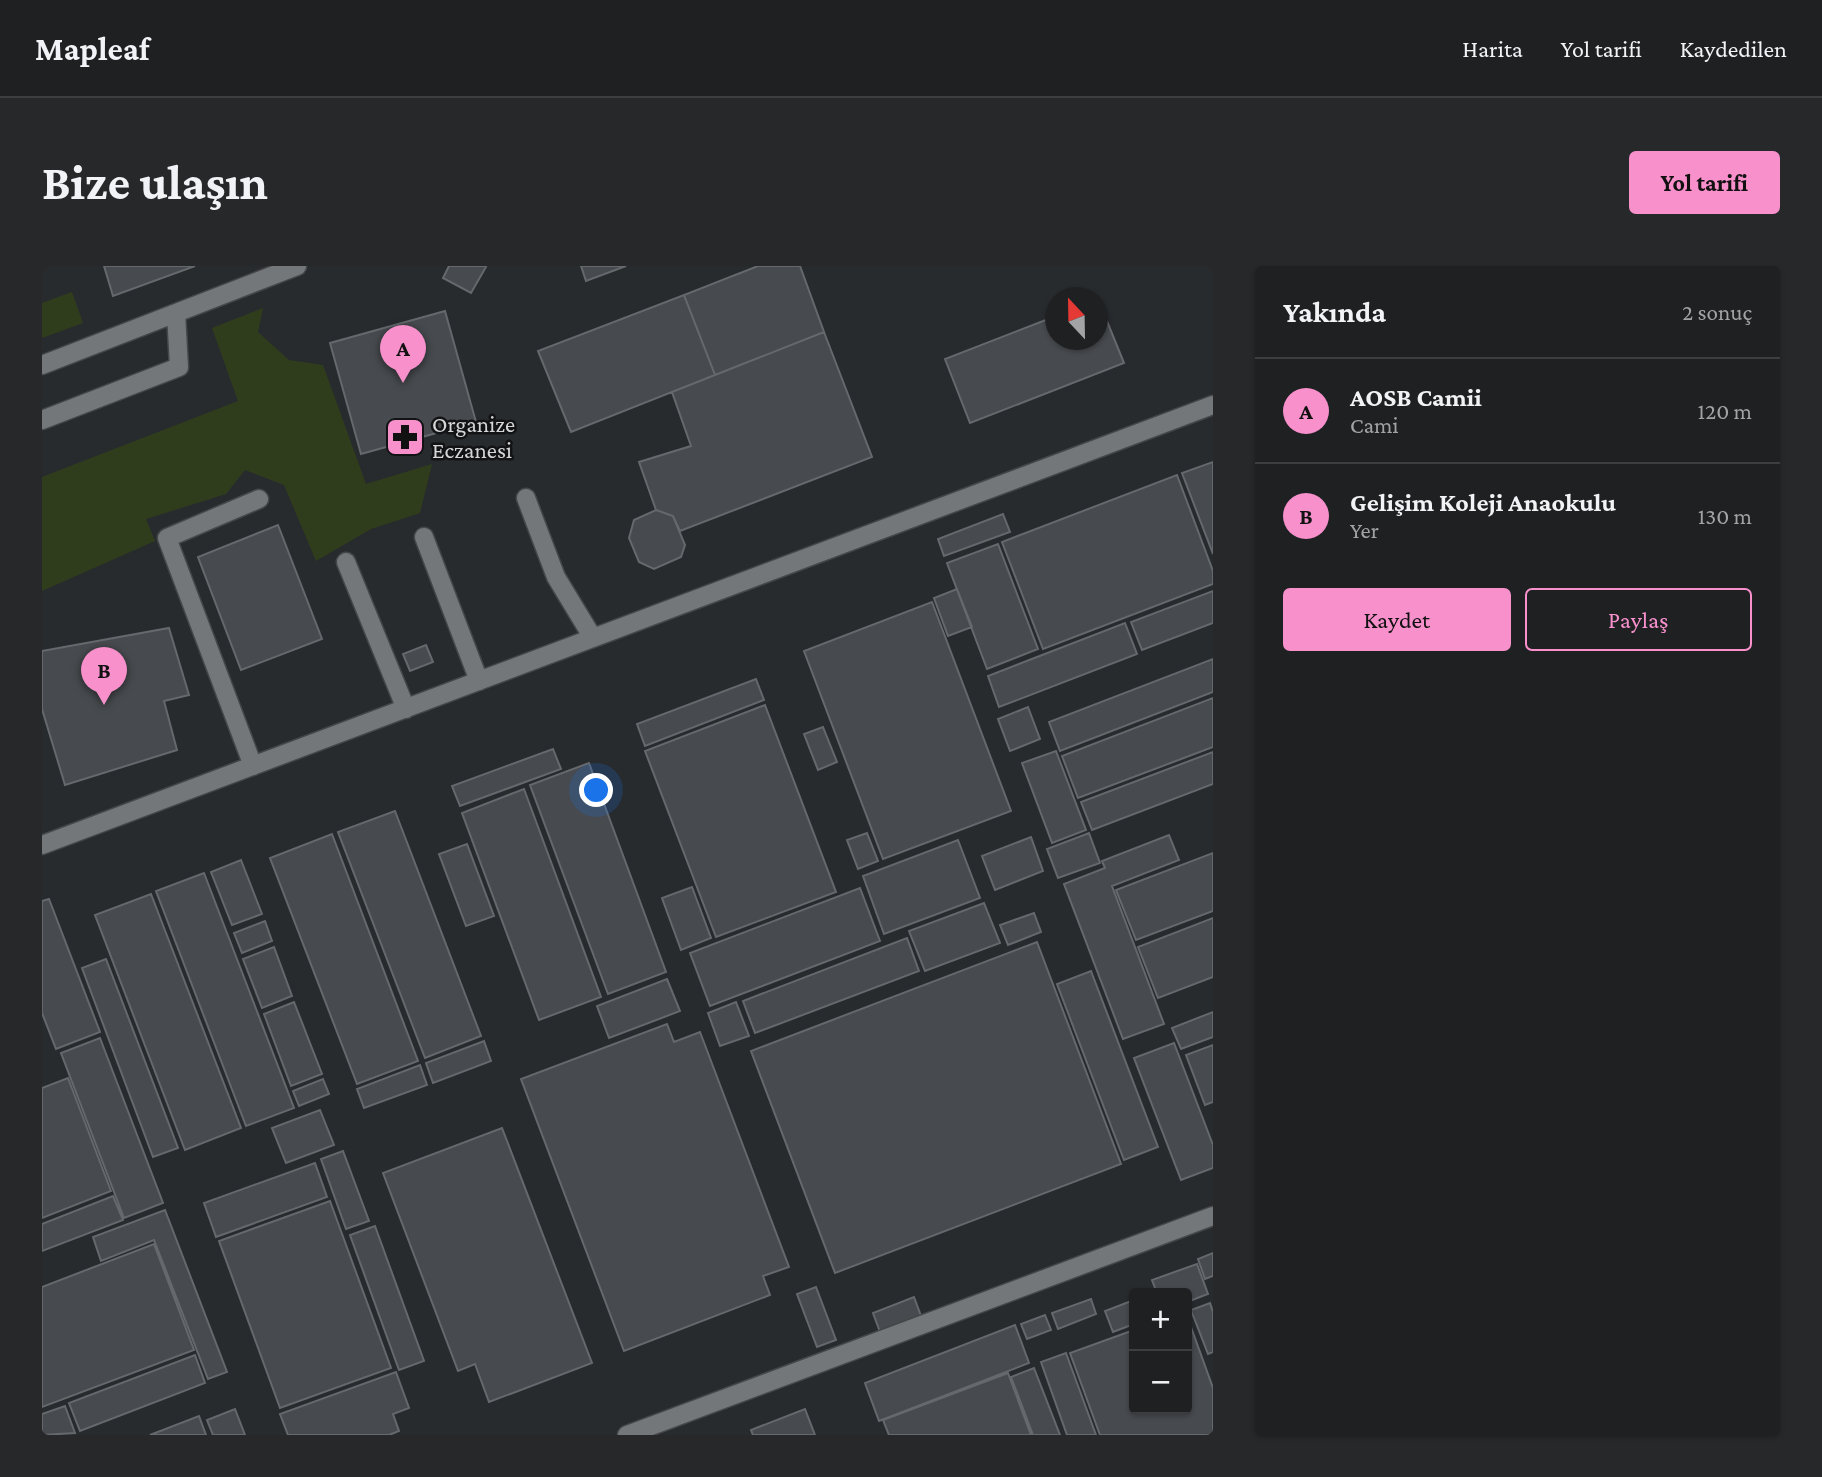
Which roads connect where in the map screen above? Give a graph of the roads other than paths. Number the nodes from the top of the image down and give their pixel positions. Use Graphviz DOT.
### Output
graph roads {
  1 [pos="297,266"];
  2 [pos="176,313"];
  3 [pos="42,365"];
  4 [pos="1213,405"];
  5 [pos="42,420"];
  6 [pos="526,498"];
  7 [pos="259,499"];
  8 [pos="424,537"];
  9 [pos="346,562"];
  10 [pos="593,638"];
  11 [pos="479,681"];
  12 [pos="406,709"];
  13 [pos="253,766"];
  14 [pos="42,845"];
  15 [pos="1213,1216"];
  16 [pos="627,1435"];
  1 -- 2 [label="street"];
  2 -- 3 [label="street"];
  2 -- 5 [label="street"];
  4 -- 10 [label="street"];
  6 -- 10 [label="street"];
  7 -- 13 [label="street"];
  8 -- 11 [label="street"];
  9 -- 12 [label="street"];
  10 -- 11 [label="street"];
  11 -- 12 [label="street"];
  12 -- 13 [label="street"];
  13 -- 14 [label="street"];
  15 -- 16 [label="street"];
}
